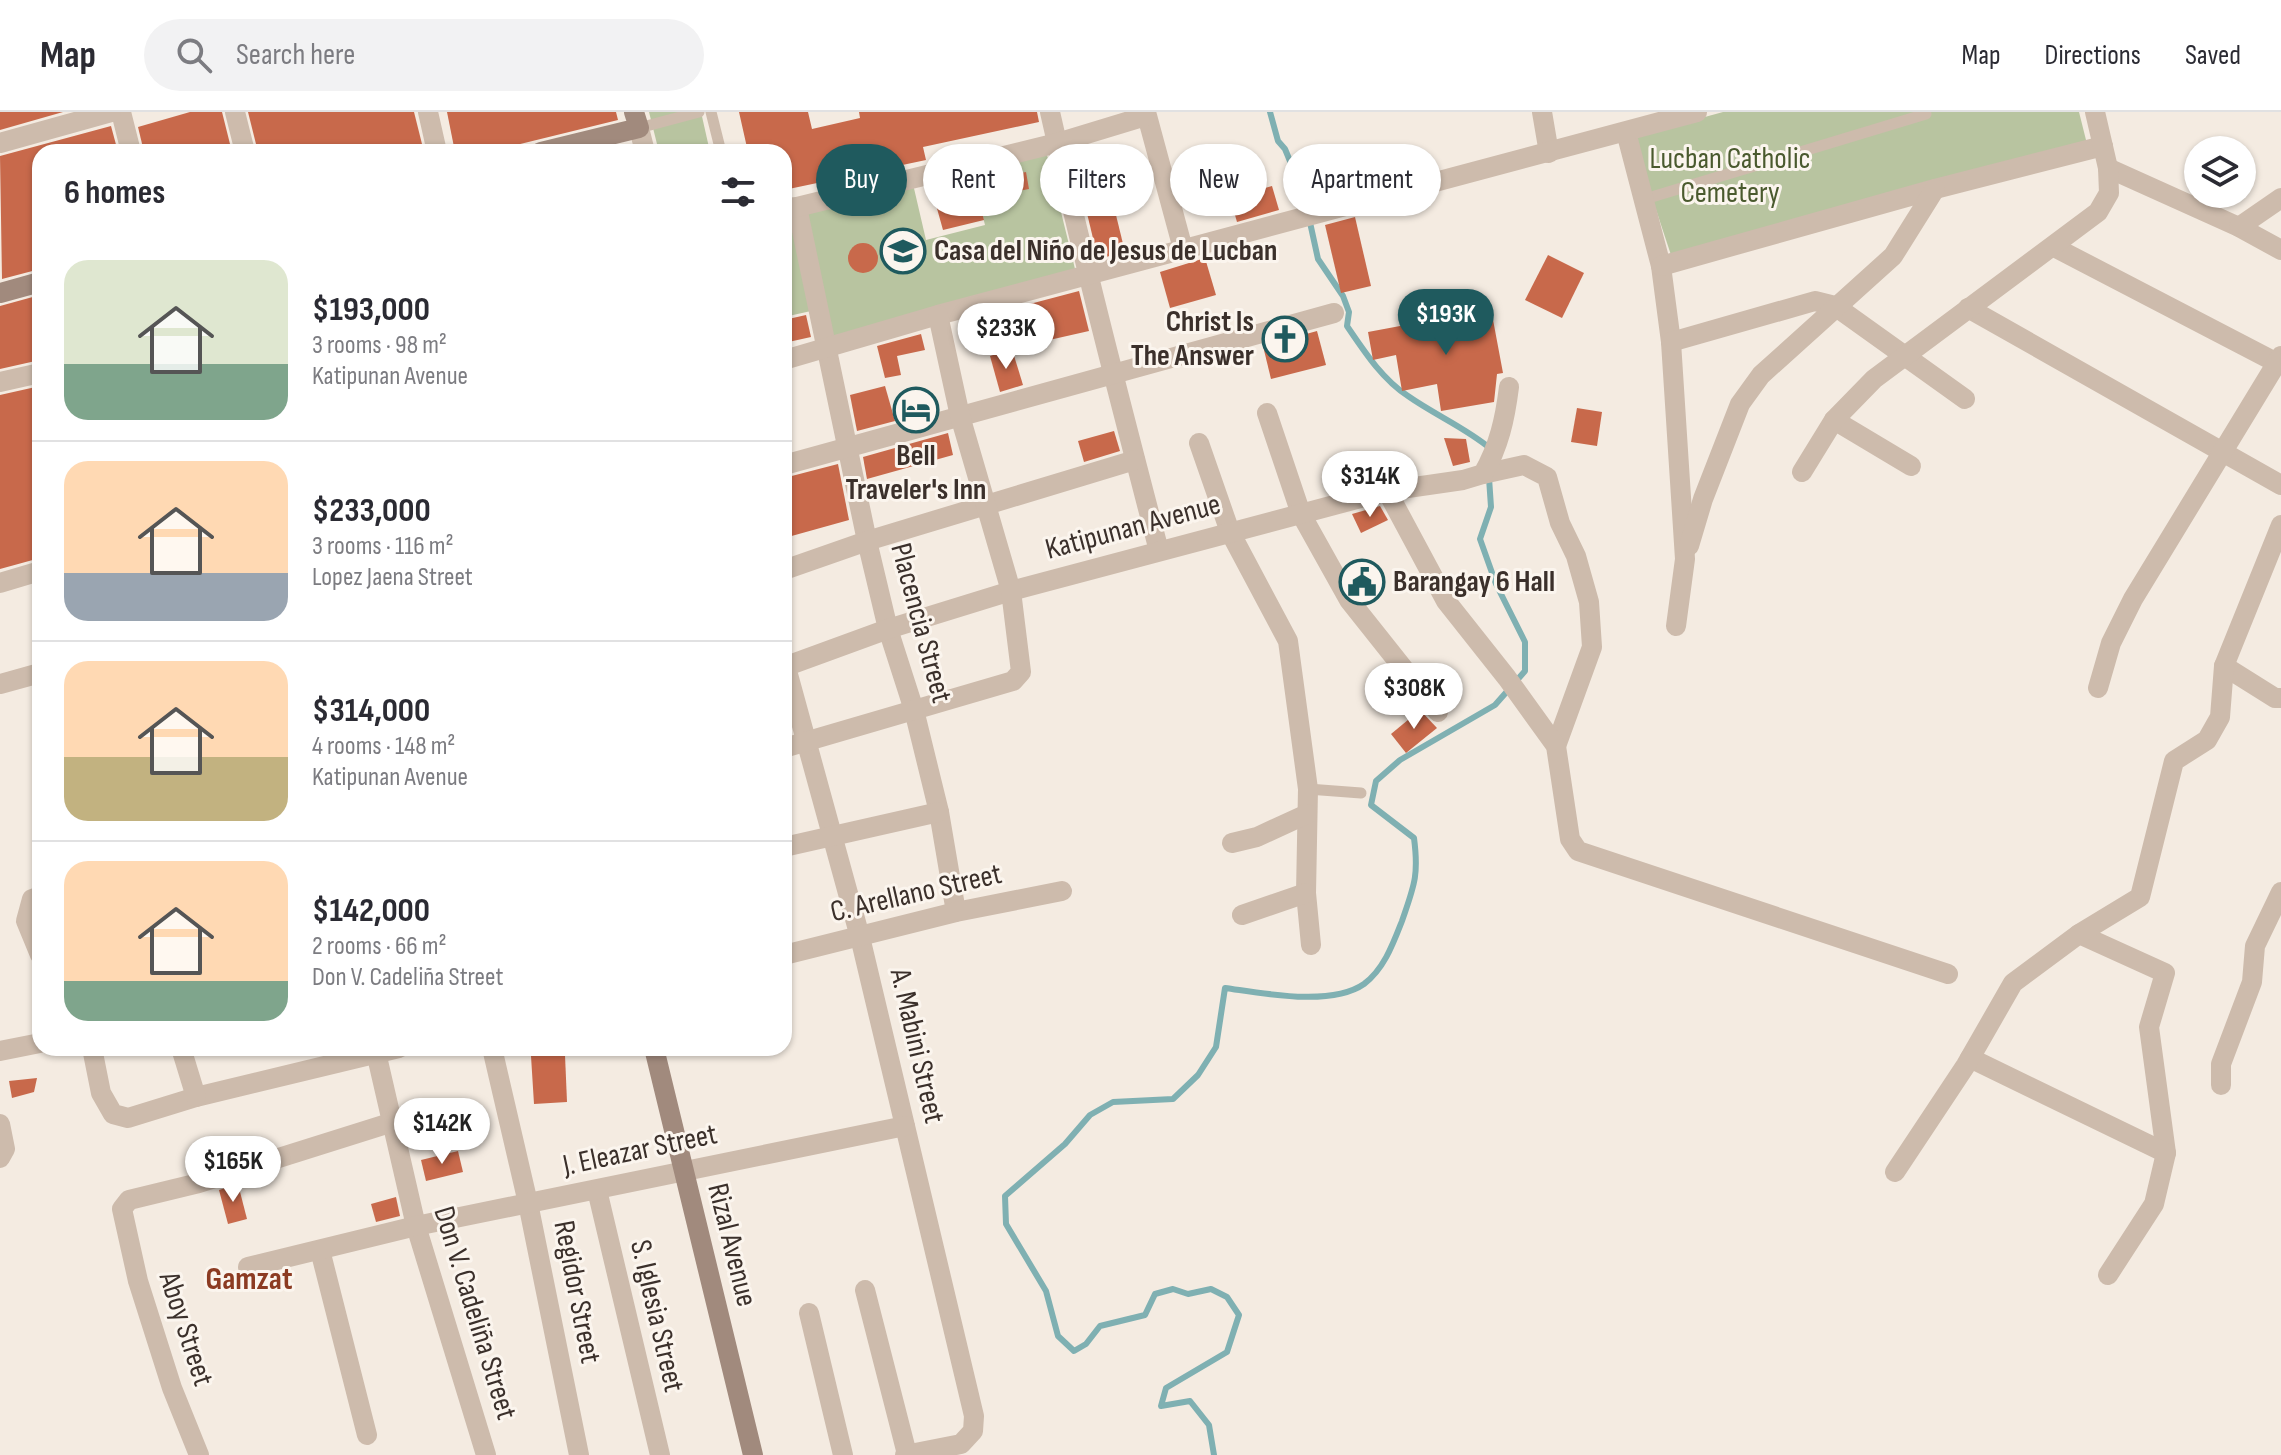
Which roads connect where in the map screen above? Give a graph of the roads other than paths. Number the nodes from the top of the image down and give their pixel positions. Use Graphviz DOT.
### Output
graph roads {
  1 [pos="111,112"];
  2 [pos="121,112"];
  3 [pos="235,112"];
  4 [pos="428,112"];
  5 [pos="699,112"];
  6 [pos="711,112"];
  7 [pos="1050,112"];
  8 [pos="1542,112"];
  9 [pos="1697,112"];
  10 [pos="2095,112"];
  11 [pos="1146,114"];
  12 [pos="1926,114"];
  13 [pos="636,120"];
  14 [pos="1626,132"];
  15 [pos="0,143"];
  16 [pos="1057,143"];
  17 [pos="129,144"];
  18 [pos="243,144"];
  19 [pos="435,144"];
  20 [pos="565,144"];
  21 [pos="643,144"];
  22 [pos="719,144"];
  23 [pos="2103,146"];
  24 [pos="1549,153"];
  25 [pos="2108,168"];
  26 [pos="1935,189"];
  27 [pos="2281,198"];
  28 [pos="1645,199"];
  29 [pos="792,208"];
  30 [pos="792,212"];
  31 [pos="2239,227"];
  32 [pos="2054,247"];
  33 [pos="1183,249"];
  34 [pos="2281,250"];
  35 [pos="1661,266"];
  36 [pos="1091,276"];
  37 [pos="32,284"];
  38 [pos="0,293"];
  39 [pos="1835,306"];
  40 [pos="1968,308"];
  41 [pos="1334,313"];
  42 [pos="938,315"];
  43 [pos="1671,342"];
  44 [pos="825,348"];
  45 [pos="1902,356"];
  46 [pos="792,358"];
  47 [pos="2279,360"];
  48 [pos="1111,373"];
  49 [pos="32,375"];
  50 [pos="0,382"];
  51 [pos="1509,387"];
  52 [pos="1965,399"];
  53 [pos="1267,413"];
  54 [pos="960,416"];
  55 [pos="1834,420"];
  56 [pos="1199,443"];
  57 [pos="848,447"];
  58 [pos="2222,451"];
  59 [pos="1135,460"];
  60 [pos="792,463"];
  61 [pos="1489,465"];
  62 [pos="1911,466"];
  63 [pos="1802,472"];
  64 [pos="2281,485"];
  65 [pos="1387,491"];
  66 [pos="987,506"];
  67 [pos="1301,514"];
  68 [pos="2281,525"];
  69 [pos="1230,532"];
  70 [pos="867,541"];
  71 [pos="1159,551"];
  72 [pos="1685,559"];
  73 [pos="792,567"];
  74 [pos="32,573"];
  75 [pos="0,583"];
  76 [pos="1011,591"];
  77 [pos="1676,626"];
  78 [pos="888,629"];
  79 [pos="792,662"];
  80 [pos="2224,666"];
  81 [pos="32,675"];
  82 [pos="0,684"];
  83 [pos="792,688"];
  84 [pos="2098,688"];
  85 [pos="2281,698"];
  86 [pos="914,710"];
  87 [pos="1438,712"];
  88 [pos="807,741"];
  89 [pos="792,746"];
  90 [pos="1556,746"];
  91 [pos="1308,789"];
  92 [pos="1361,793"];
  93 [pos="939,812"];
  94 [pos="1307,814"];
  95 [pos="831,835"];
  96 [pos="1232,843"];
  97 [pos="792,845"];
  98 [pos="1062,891"];
  99 [pos="2281,892"];
  100 [pos="1306,893"];
  101 [pos="32,907"];
  102 [pos="956,912"];
  103 [pos="1242,915"];
  104 [pos="2079,934"];
  105 [pos="32,936"];
  106 [pos="860,937"];
  107 [pos="1311,945"];
  108 [pos="792,953"];
  109 [pos="1948,974"];
  110 [pos="32,1045"];
  111 [pos="0,1051"];
  112 [pos="94,1056"];
  113 [pos="183,1056"];
  114 [pos="356,1056"];
  115 [pos="377,1056"];
  116 [pos="494,1056"];
  117 [pos="656,1056"];
  118 [pos="1970,1058"];
  119 [pos="2221,1085"];
  120 [pos="196,1097"];
  121 [pos="393,1122"];
  122 [pos="0,1124"];
  123 [pos="905,1126"];
  124 [pos="2166,1153"];
  125 [pos="0,1158"];
  126 [pos="683,1172"];
  127 [pos="1895,1172"];
  128 [pos="597,1190"];
  129 [pos="528,1203"];
  130 [pos="416,1226"];
  131 [pos="320,1250"];
  132 [pos="248,1267"];
  133 [pos="2108,1275"];
  134 [pos="865,1290"];
  135 [pos="809,1313"];
  136 [pos="367,1435"];
  137 [pos="199,1455"];
  138 [pos="486,1455"];
  139 [pos="579,1455"];
  140 [pos="660,1455"];
  141 [pos="753,1455"];
  142 [pos="843,1455"];
  143 [pos="906,1455"];
  1 -- 15 [label="street"];
  2 -- 17 [label="street"];
  3 -- 18 [label="street"];
  4 -- 19 [label="street"];
  5 -- 13 [label="lane"];
  6 -- 22 [label="lane"];
  7 -- 16 [label="street"];
  8 -- 24 [label="street"];
  9 -- 14 [label="street"];
  10 -- 23 [label="street"];
  11 -- 16 [label="street"];
  11 -- 33 [label="street"];
  12 -- 28 [label="lane"];
  13 -- 20 [label="main road"];
  13 -- 21 [label="street"];
  14 -- 24 [label="street"];
  14 -- 28 [label="street"];
  16 -- 29 [label="street"];
  16 -- 36 [label="street"];
  23 -- 25 [label="street"];
  23 -- 26 [label="street"];
  24 -- 33 [label="street"];
  25 -- 31 [label="street"];
  25 -- 32 [label="street"];
  26 -- 35 [label="street"];
  26 -- 39 [label="street"];
  27 -- 31 [label="street"];
  28 -- 35 [label="street"];
  30 -- 44 [label="street, Placencia Street"];
  31 -- 34 [label="street"];
  32 -- 40 [label="street"];
  32 -- 47 [label="street"];
  33 -- 36 [label="street"];
  35 -- 43 [label="street"];
  36 -- 42 [label="street"];
  36 -- 48 [label="street"];
  37 -- 38 [label="main road"];
  39 -- 43 [label="street"];
  39 -- 45 [label="street"];
  39 -- 72 [label="street"];
  40 -- 45 [label="street"];
  40 -- 58 [label="street"];
  41 -- 48 [label="street"];
  42 -- 44 [label="street"];
  42 -- 54 [label="street"];
  43 -- 72 [label="street"];
  44 -- 46 [label="street"];
  44 -- 57 [label="street, Placencia Street"];
  45 -- 52 [label="street"];
  45 -- 55 [label="street"];
  47 -- 58 [label="street"];
  48 -- 54 [label="street"];
  48 -- 59 [label="street"];
  49 -- 50 [label="street"];
  51 -- 61 [label="street"];
  53 -- 67 [label="street"];
  54 -- 57 [label="street"];
  54 -- 66 [label="street"];
  55 -- 62 [label="street"];
  55 -- 63 [label="street"];
  56 -- 69 [label="street"];
  57 -- 60 [label="street"];
  57 -- 70 [label="street, Placencia Street"];
  58 -- 64 [label="street"];
  58 -- 84 [label="street"];
  59 -- 66 [label="street"];
  59 -- 71 [label="street"];
  61 -- 65 [label="street, Katipunan Avenue"];
  61 -- 90 [label="street, Katipunan Avenue"];
  65 -- 67 [label="street, Katipunan Avenue"];
  65 -- 90 [label="street"];
  66 -- 70 [label="street"];
  66 -- 76 [label="street"];
  67 -- 69 [label="street, Katipunan Avenue"];
  67 -- 87 [label="street"];
  68 -- 80 [label="street"];
  69 -- 71 [label="street, Katipunan Avenue"];
  69 -- 91 [label="street"];
  70 -- 73 [label="street"];
  70 -- 78 [label="street, Placencia Street"];
  71 -- 76 [label="street, Katipunan Avenue"];
  72 -- 77 [label="street"];
  74 -- 75 [label="street"];
  76 -- 78 [label="street, Katipunan Avenue"];
  76 -- 86 [label="street"];
  78 -- 79 [label="street, Katipunan Avenue"];
  78 -- 86 [label="street, Placencia Street"];
  80 -- 85 [label="street"];
  80 -- 104 [label="street"];
  81 -- 82 [label="street"];
  83 -- 88 [label="street, A. Mabini Street"];
  86 -- 88 [label="street"];
  86 -- 93 [label="street, Placencia Street"];
  88 -- 89 [label="street"];
  88 -- 95 [label="street, A. Mabini Street"];
  90 -- 109 [label="street"];
  91 -- 92 [label="lane"];
  91 -- 94 [label="street"];
  93 -- 95 [label="street"];
  93 -- 102 [label="street, Placencia Street"];
  94 -- 96 [label="street"];
  94 -- 100 [label="street"];
  95 -- 97 [label="street"];
  95 -- 106 [label="street, A. Mabini Street"];
  98 -- 102 [label="street, C. Arellano Street"];
  99 -- 119 [label="street"];
  100 -- 103 [label="street"];
  100 -- 107 [label="street"];
  101 -- 105 [label="street"];
  102 -- 106 [label="street, C. Arellano Street"];
  104 -- 118 [label="street"];
  104 -- 124 [label="street"];
  106 -- 108 [label="street, C. Arellano Street"];
  106 -- 123 [label="street, A. Mabini Street"];
  110 -- 111 [label="street"];
  112 -- 120 [label="street"];
  113 -- 120 [label="street"];
  114 -- 120 [label="street"];
  115 -- 121 [label="street, Don V. Cadeliña Street"];
  116 -- 129 [label="street, Regidor Street"];
  117 -- 126 [label="main road, Rizal Avenue"];
  118 -- 124 [label="street"];
  118 -- 127 [label="street"];
  121 -- 130 [label="street, Don V. Cadeliña Street"];
  121 -- 137 [label="street, Aboy Street"];
  122 -- 125 [label="street"];
  123 -- 126 [label="street, J. Eleazar Street"];
  123 -- 143 [label="street, A. Mabini Street"];
  124 -- 133 [label="street"];
  126 -- 128 [label="street, J. Eleazar Street"];
  126 -- 141 [label="main road, Rizal Avenue"];
  128 -- 129 [label="street, J. Eleazar Street"];
  128 -- 140 [label="street, S. Iglesia Street"];
  129 -- 130 [label="street, J. Eleazar Street"];
  129 -- 139 [label="street, Regidor Street"];
  130 -- 131 [label="street, J. Eleazar Street"];
  130 -- 138 [label="street, Don V. Cadeliña Street"];
  131 -- 132 [label="street, J. Eleazar Street"];
  131 -- 136 [label="street"];
  134 -- 143 [label="street"];
  135 -- 142 [label="street"];
}
